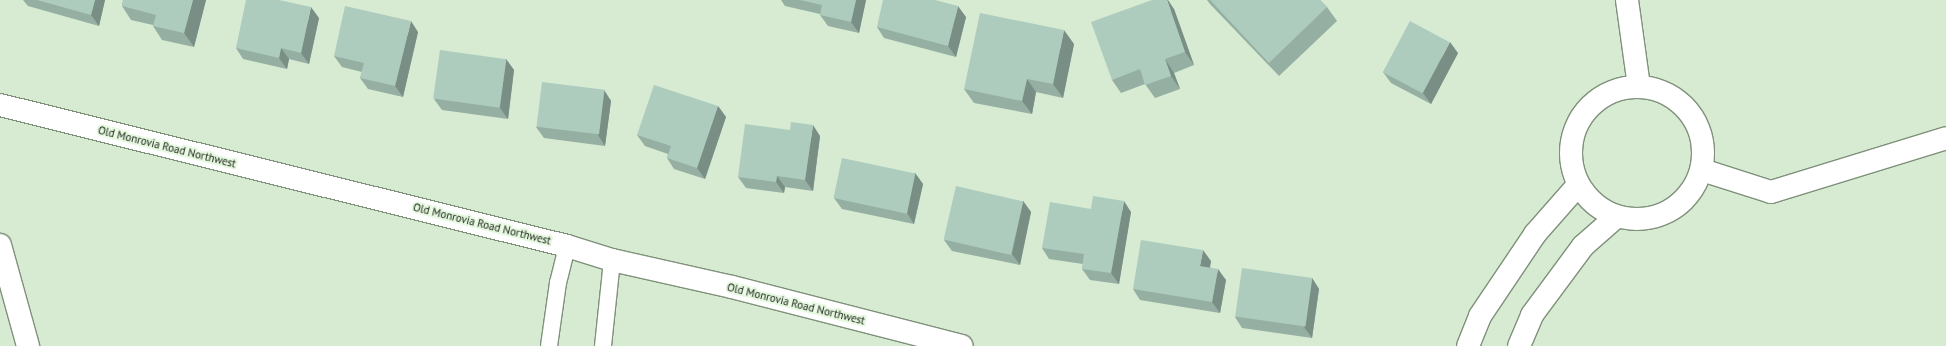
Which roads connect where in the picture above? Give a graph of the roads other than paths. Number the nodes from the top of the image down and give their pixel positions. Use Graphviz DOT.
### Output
graph roads {
  1 [pos="1627,0"];
  2 [pos="1639,86"];
  3 [pos="0,105"];
  4 [pos="1946,138"];
  5 [pos="1702,170"];
  6 [pos="1578,185"];
  7 [pos="1616,217"];
  8 [pos="0,245"];
  9 [pos="567,246"];
  10 [pos="612,260"];
  11 [pos="28,346"];
  12 [pos="548,346"];
  13 [pos="603,346"];
  14 [pos="962,346"];
  15 [pos="1468,346"];
  16 [pos="1519,346"];
  1 -- 2 [label="street"];
  2 -- 5 [label="street"];
  2 -- 6 [label="street"];
  3 -- 9 [label="street, Old Monrovia Road Northwest"];
  4 -- 5 [label="street"];
  5 -- 7 [label="street"];
  6 -- 7 [label="street"];
  6 -- 15 [label="street"];
  7 -- 16 [label="street"];
  8 -- 11 [label="street"];
  9 -- 10 [label="street, Old Monrovia Road Northwest"];
  9 -- 12 [label="lane"];
  10 -- 13 [label="lane"];
  10 -- 14 [label="street, Old Monrovia Road Northwest"];
}
